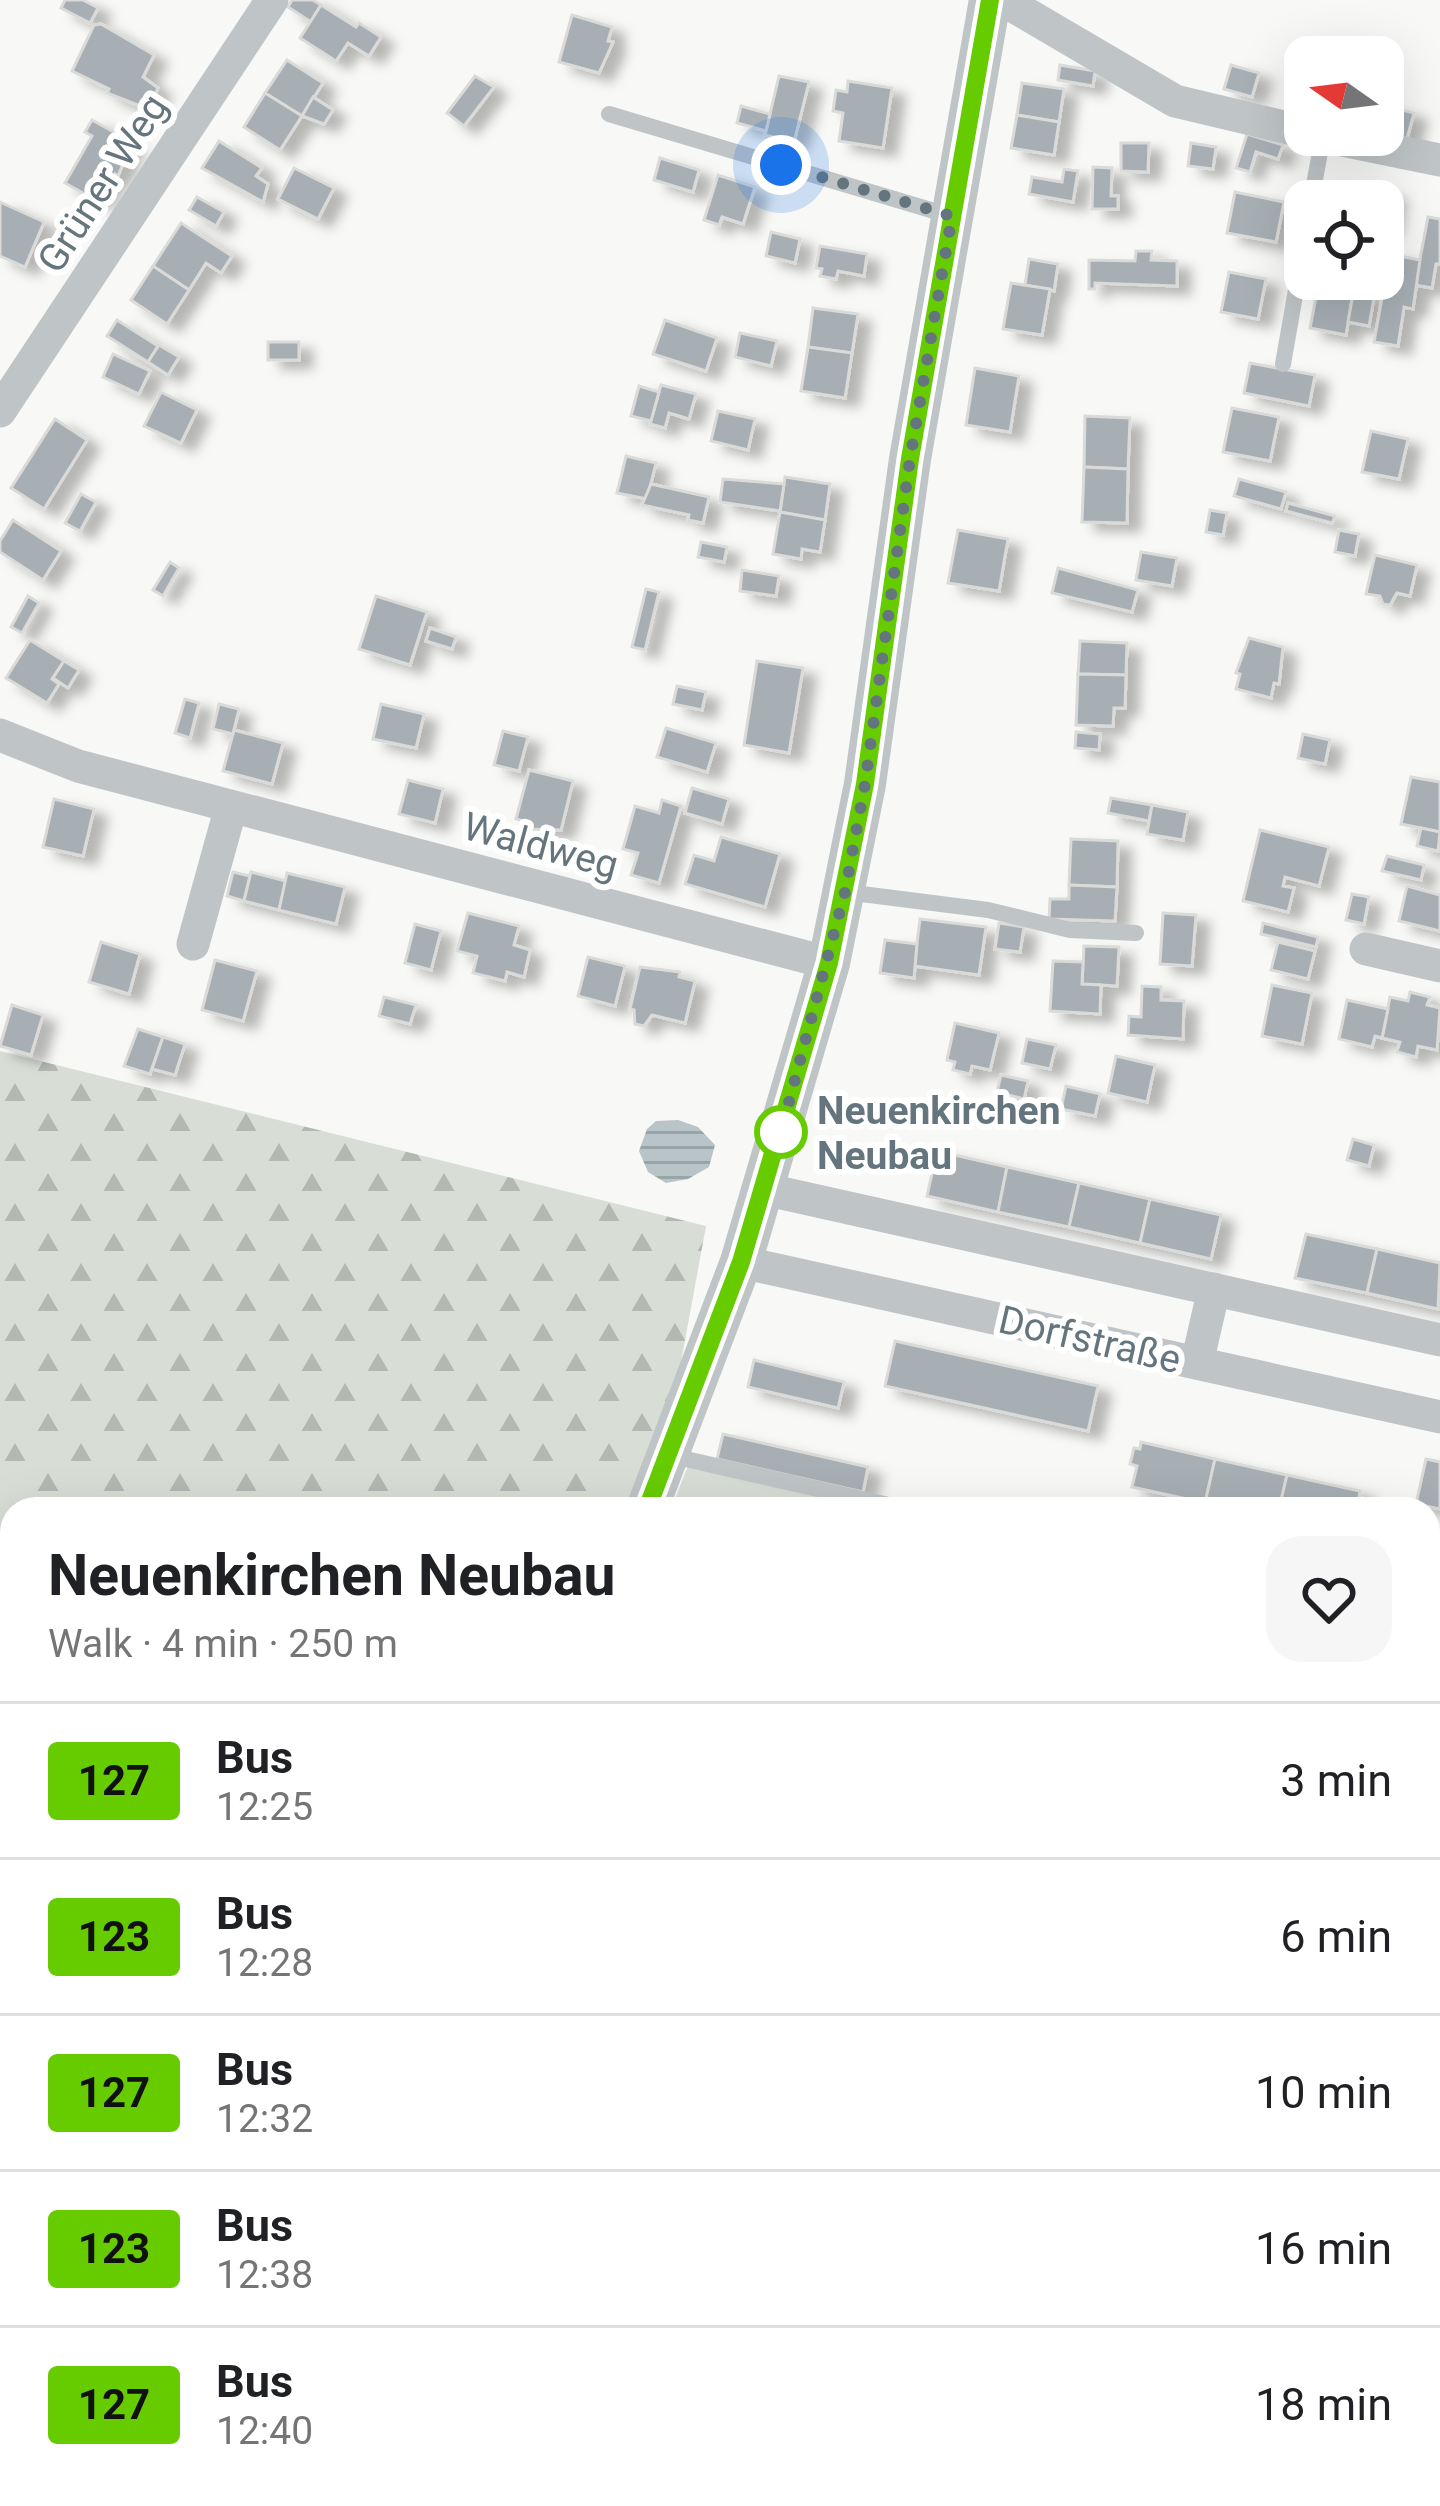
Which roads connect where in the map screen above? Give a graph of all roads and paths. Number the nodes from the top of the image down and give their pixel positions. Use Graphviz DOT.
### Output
graph roads {
  1 [pos="272,0"];
  2 [pos="990,0"];
  3 [pos="1003,0"];
  4 [pos="609,114"];
  5 [pos="1284,127"];
  6 [pos="1404,153"];
  7 [pos="1440,160"];
  8 [pos="952,216"];
  9 [pos="1294,300"];
  10 [pos="1283,364"];
  11 [pos="0,410"];
  12 [pos="0,735"];
  13 [pos="231,807"];
  14 [pos="845,892"];
  15 [pos="1136,933"];
  16 [pos="193,944"];
  17 [pos="1366,949"];
  18 [pos="829,963"];
  19 [pos="1440,966"];
  20 [pos="764,1189"];
  21 [pos="741,1262"];
  22 [pos="1214,1289"];
  23 [pos="1440,1340"];
  24 [pos="1196,1363"];
  25 [pos="1440,1417"];
  26 [pos="668,1455"];
  27 [pos="651,1497"];
  28 [pos="853,1497"];
  1 -- 11 [label="street, Grüner Weg"];
  2 -- 8 [label="street"];
  3 -- 5 [label="street"];
  4 -- 8 [label="lane"];
  6 -- 7 [label="street"];
  8 -- 14 [label="street"];
  9 -- 10 [label="lane"];
  12 -- 13 [label="street, Waldweg"];
  13 -- 16 [label="street"];
  13 -- 18 [label="street, Waldweg"];
  14 -- 15 [label="lane"];
  14 -- 18 [label="street"];
  17 -- 19 [label="street"];
  18 -- 20 [label="street"];
  20 -- 21 [label="street"];
  20 -- 22 [label="street, Dorfstraße"];
  21 -- 24 [label="street, Dorfstraße"];
  21 -- 26 [label="street"];
  22 -- 23 [label="street, Dorfstraße"];
  22 -- 24 [label="street"];
  24 -- 25 [label="street, Dorfstraße"];
  26 -- 27 [label="street"];
  26 -- 28 [label="lane"];
}
